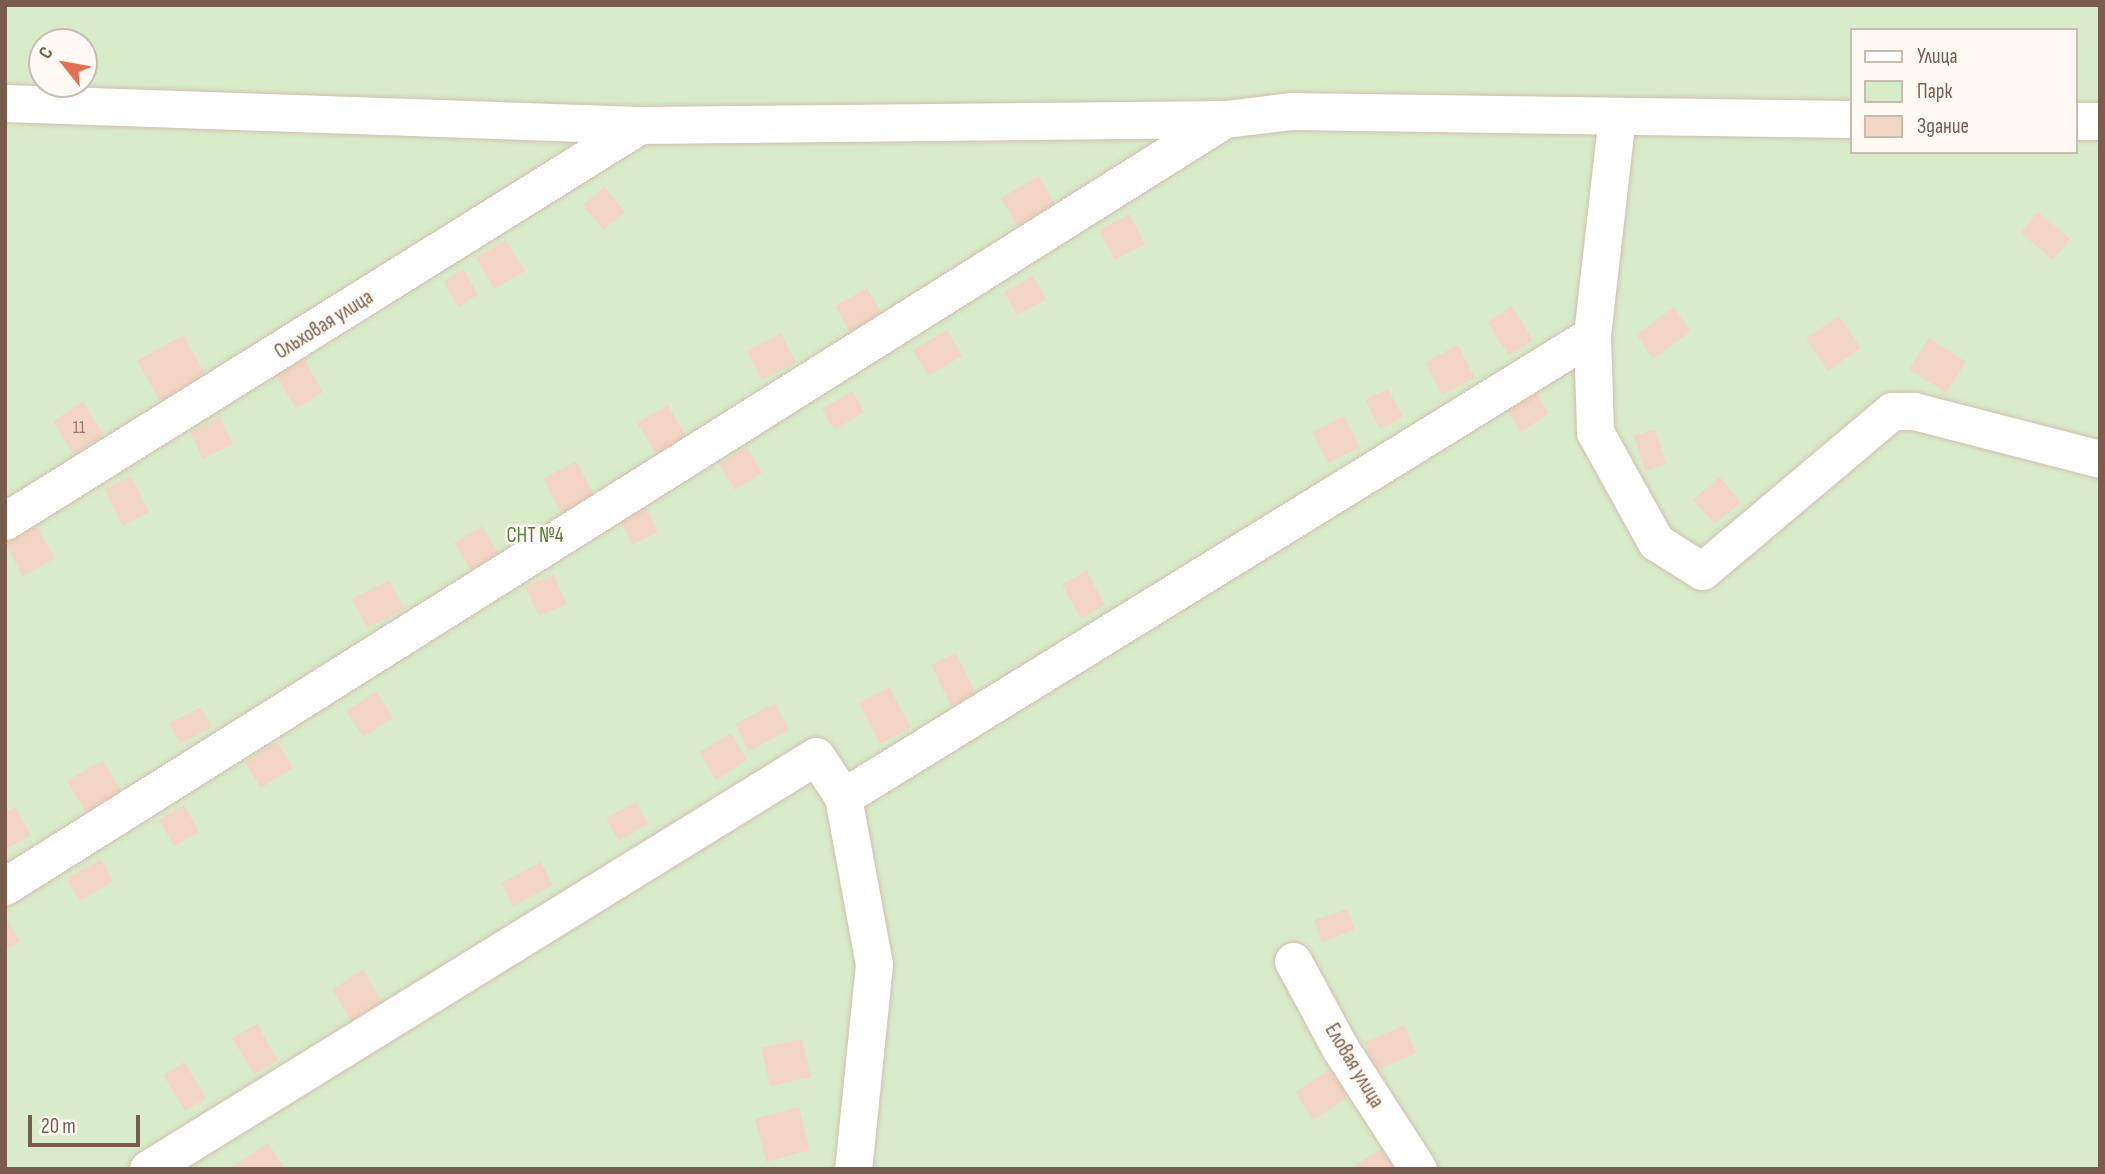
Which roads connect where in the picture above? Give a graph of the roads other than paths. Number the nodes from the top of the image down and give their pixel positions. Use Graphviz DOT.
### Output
graph roads {
  1 [pos="5,103"];
  2 [pos="43,103"];
  3 [pos="1617,117"];
  4 [pos="1226,119"];
  5 [pos="1850,119"];
  6 [pos="2077,121"];
  7 [pos="2100,121"];
  8 [pos="640,125"];
  9 [pos="5,129"];
  10 [pos="1592,335"];
  11 [pos="2100,458"];
  12 [pos="5,521"];
  13 [pos="843,797"];
  14 [pos="5,886"];
  15 [pos="1293,961"];
  16 [pos="148,1169"];
  17 [pos="853,1169"];
  18 [pos="1418,1169"];
  1 -- 2 [label="street"];
  2 -- 8 [label="street"];
  2 -- 9 [label="street"];
  3 -- 4 [label="street"];
  3 -- 5 [label="street"];
  3 -- 10 [label="street"];
  4 -- 8 [label="street"];
  4 -- 14 [label="street"];
  6 -- 7 [label="street"];
  8 -- 12 [label="street, Ольховая улица"];
  10 -- 11 [label="street"];
  10 -- 13 [label="street"];
  13 -- 16 [label="street"];
  13 -- 17 [label="street"];
  15 -- 18 [label="street, Еловая улица"];
}
